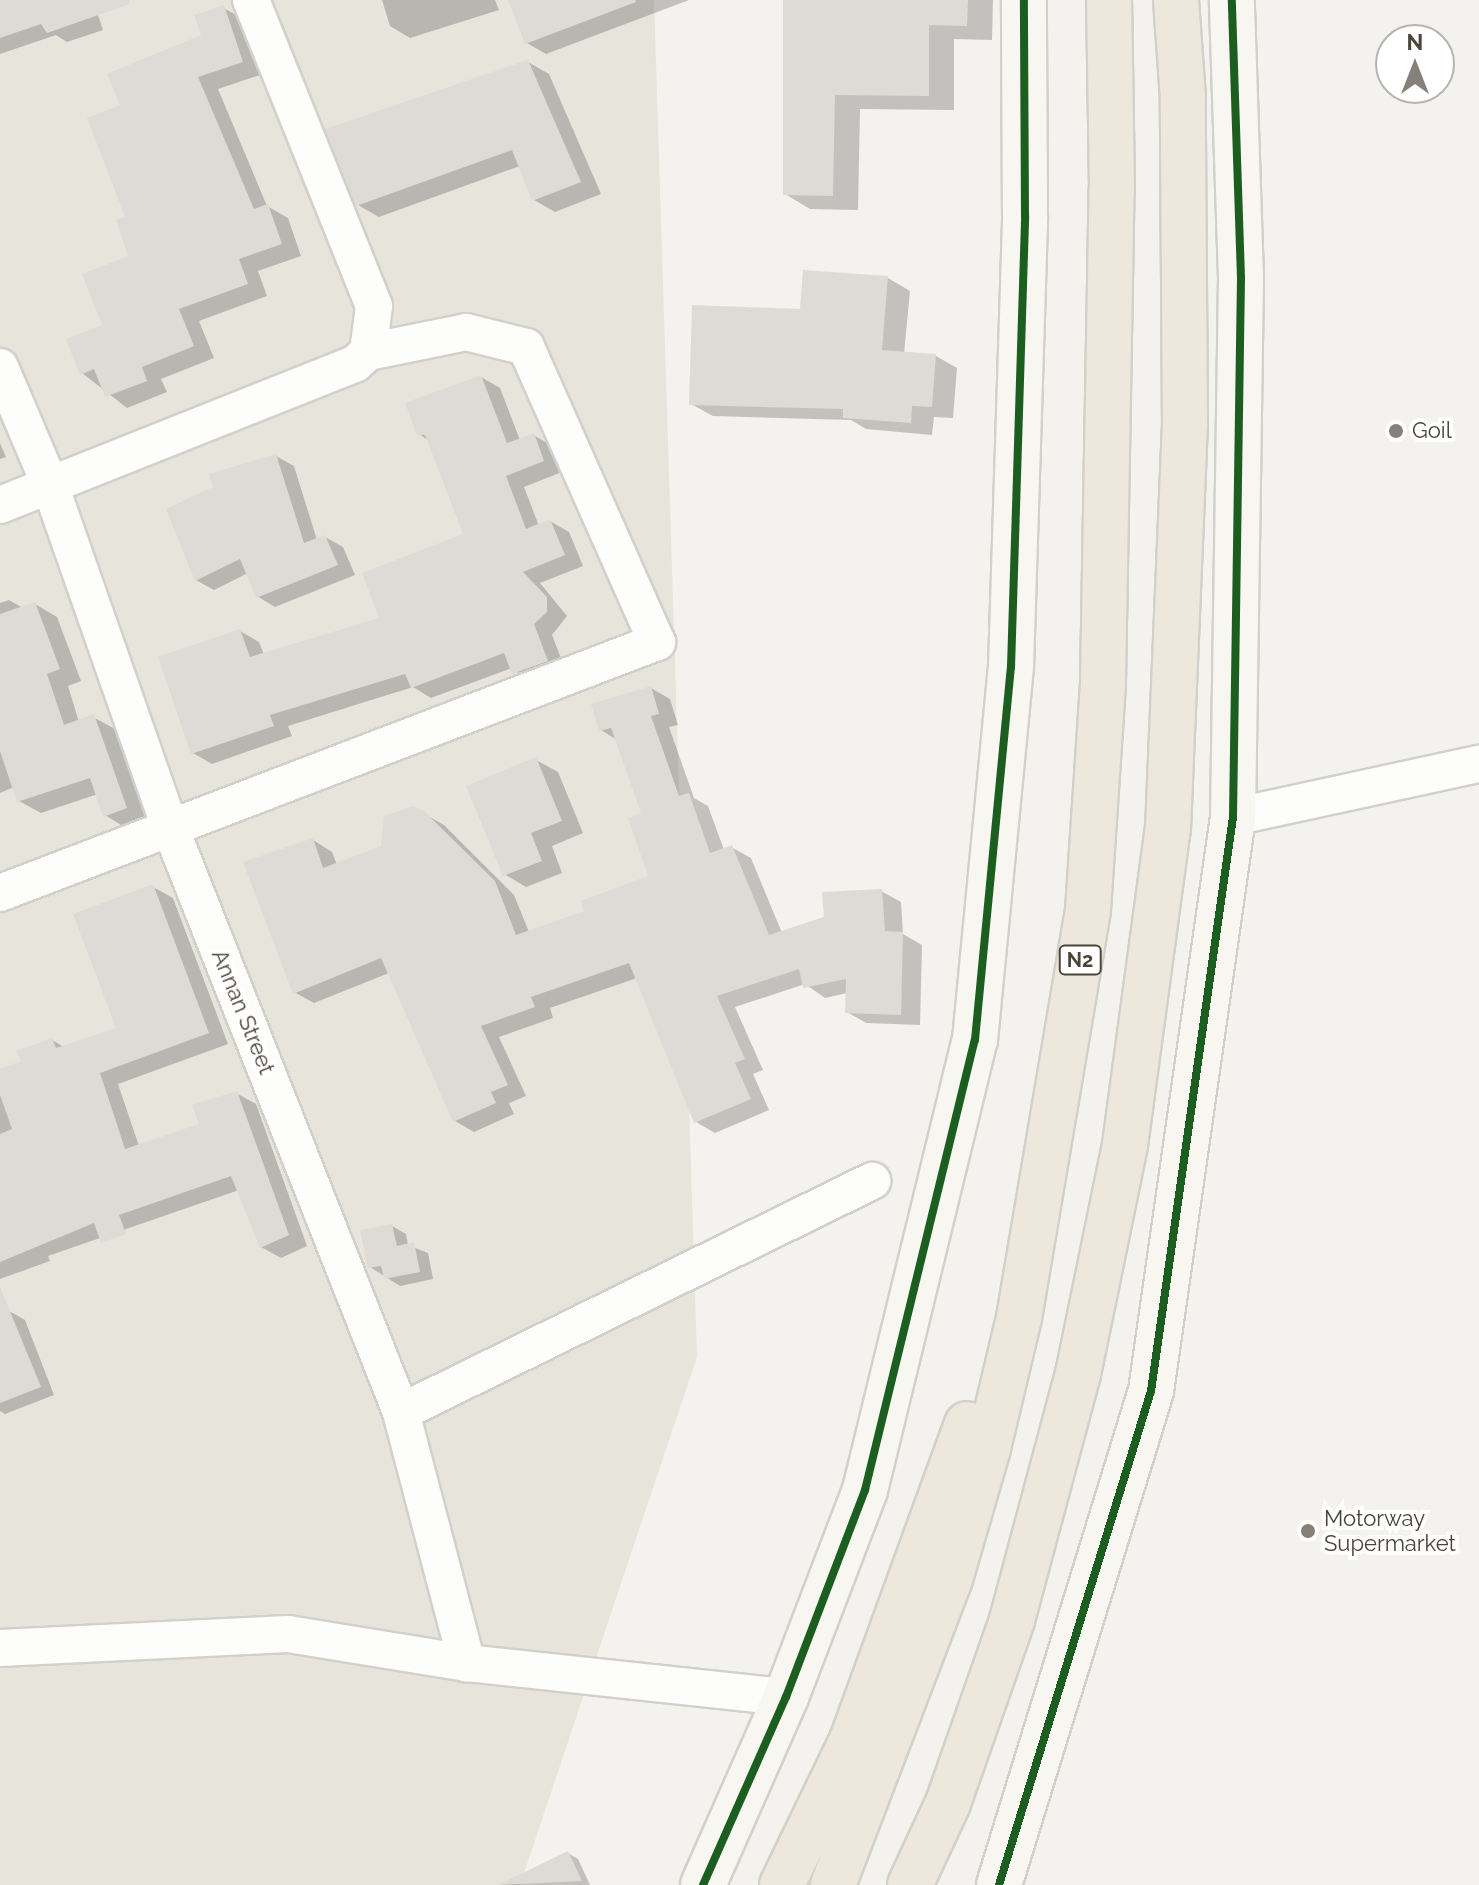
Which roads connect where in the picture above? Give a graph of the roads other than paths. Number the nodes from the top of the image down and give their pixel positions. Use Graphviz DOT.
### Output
graph roads {
  1 [pos="251,0"];
  2 [pos="1024,0"];
  3 [pos="1109,0"];
  4 [pos="1176,0"];
  5 [pos="1232,0"];
  6 [pos="368,352"];
  7 [pos="0,367"];
  8 [pos="50,485"];
  9 [pos="0,505"];
  10 [pos="1479,764"];
  11 [pos="1233,817"];
  12 [pos="170,827"];
  13 [pos="0,893"];
  14 [pos="872,1181"];
  15 [pos="1019,1318"];
  16 [pos="401,1412"];
  17 [pos="0,1648"];
  18 [pos="467,1663"];
  19 [pos="786,1697"];
  20 [pos="948,1803"];
  21 [pos="703,1885"];
  22 [pos="782,1885"];
  23 [pos="833,1885"];
  24 [pos="910,1885"];
  25 [pos="932,1885"];
  26 [pos="999,1885"];
  1 -- 6 [label="street"];
  2 -- 19 [label="street"];
  3 -- 15 [label="highway, N2"];
  4 -- 20 [label="highway"];
  5 -- 11 [label="street"];
  6 -- 8 [label="street"];
  6 -- 12 [label="street"];
  7 -- 8 [label="street, Annan Street"];
  8 -- 9 [label="street"];
  8 -- 12 [label="street, Annan Street"];
  10 -- 11 [label="street"];
  11 -- 26 [label="street"];
  12 -- 13 [label="street"];
  12 -- 16 [label="street, Annan Street"];
  14 -- 16 [label="street"];
  15 -- 22 [label="highway"];
  15 -- 23 [label="highway, N2"];
  16 -- 18 [label="street, Annan Street"];
  17 -- 18 [label="street"];
  18 -- 19 [label="street"];
  19 -- 21 [label="street"];
  20 -- 24 [label="highway"];
  20 -- 25 [label="highway"];
}
